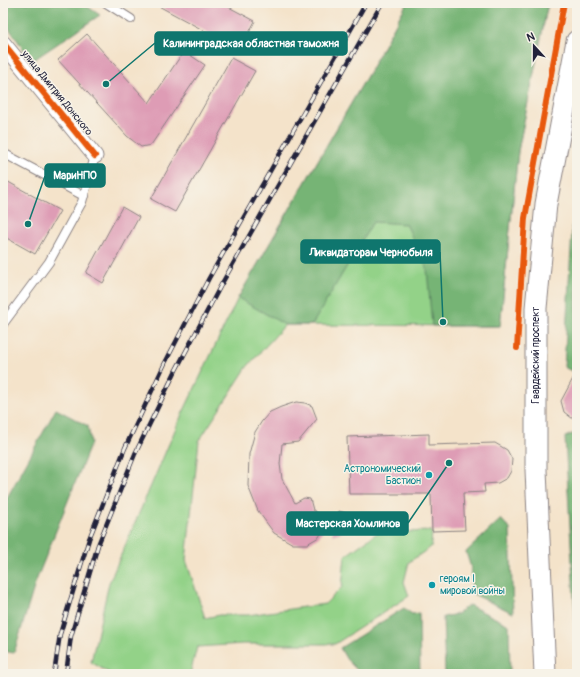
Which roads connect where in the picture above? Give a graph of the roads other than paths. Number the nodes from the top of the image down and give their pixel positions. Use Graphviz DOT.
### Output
graph roads {
  1 [pos="106,3"];
  2 [pos="130,19"];
  3 [pos="577,41"];
  4 [pos="3,43"];
  5 [pos="3,153"];
  6 [pos="94,156"];
  7 [pos="84,196"];
  8 [pos="3,324"];
  9 [pos="545,674"];
  1 -- 2 [label="lane"];
  3 -- 9 [label="main road, Гвардейский проспект"];
  4 -- 6 [label="street, улица Дмитрия Донского"];
  5 -- 7 [label="lane"];
  6 -- 7 [label="lane"];
  7 -- 8 [label="lane"];
}
